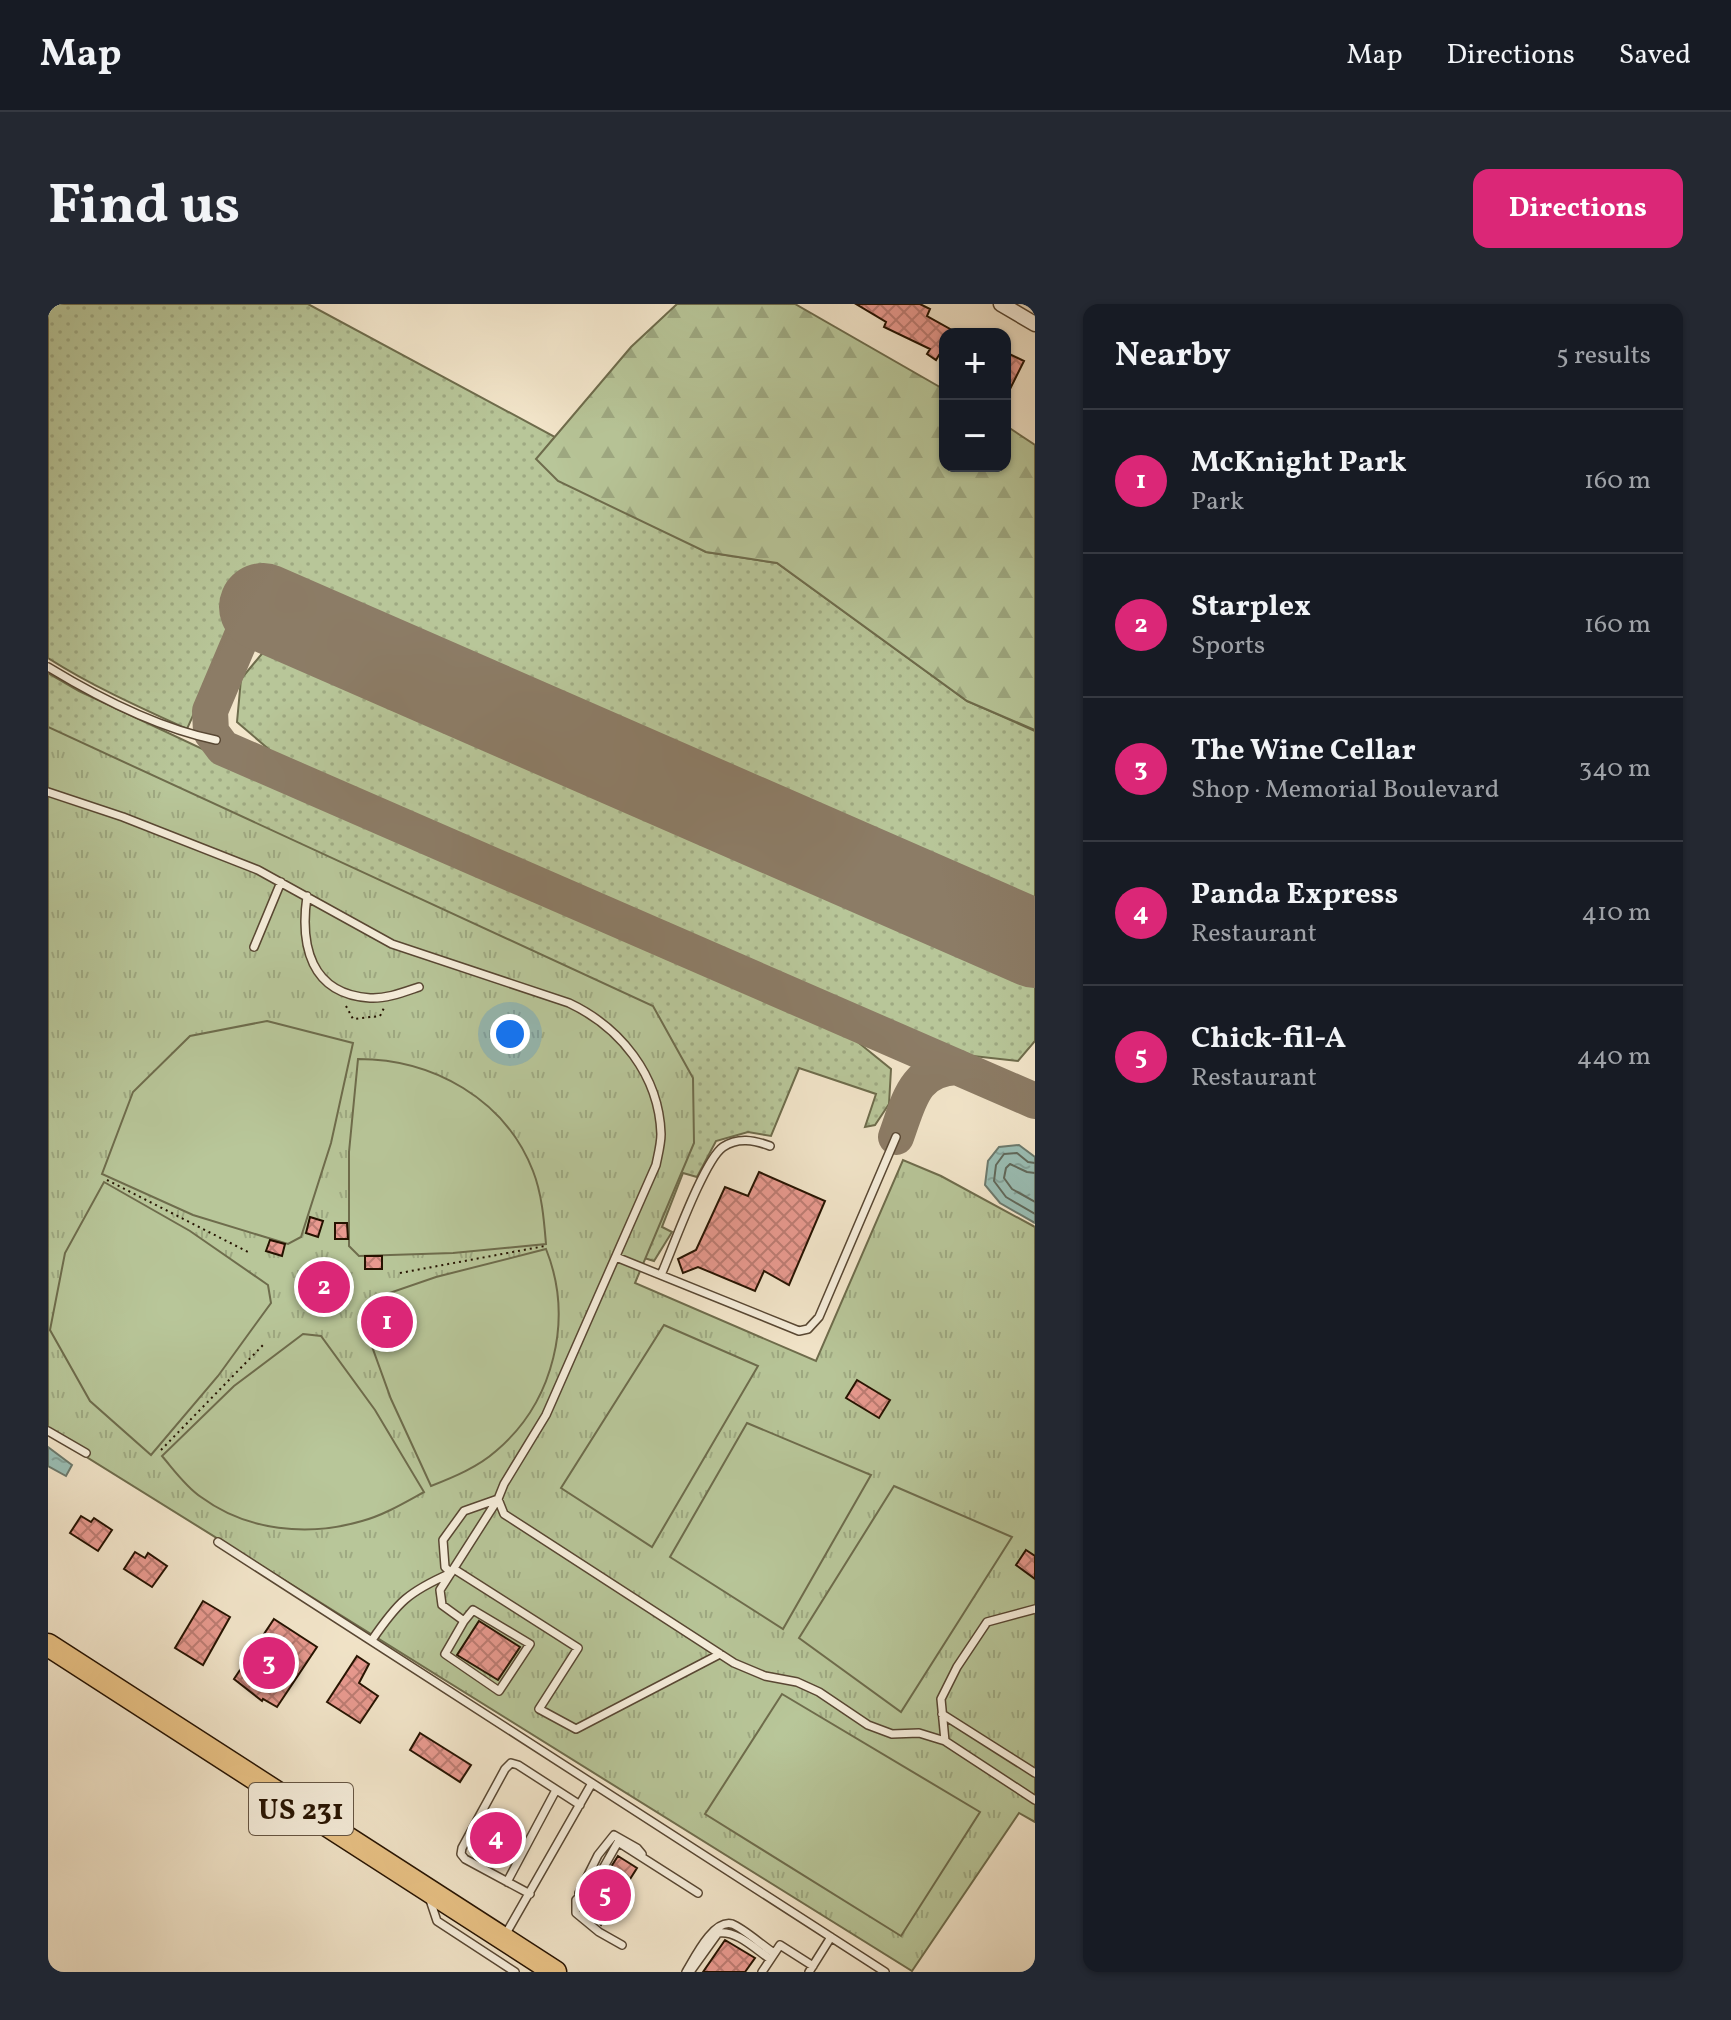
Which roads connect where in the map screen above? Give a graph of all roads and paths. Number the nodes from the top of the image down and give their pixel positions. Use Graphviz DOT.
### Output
graph roads {
  1 [pos="1001,304"];
  2 [pos="1035,324"];
  3 [pos="48,667"];
  4 [pos="216,740"];
  5 [pos="48,792"];
  6 [pos="281,882"];
  7 [pos="307,896"];
  8 [pos="254,947"];
  9 [pos="419,987"];
  10 [pos="347,993"];
  11 [pos="389,996"];
  12 [pos="896,1137"];
  13 [pos="770,1146"];
  14 [pos="107,1180"];
  15 [pos="545,1246"];
  16 [pos="248,1252"];
  17 [pos="616,1257"];
  18 [pos="400,1273"];
  19 [pos="661,1275"];
  20 [pos="264,1344"];
  21 [pos="48,1431"];
  22 [pos="161,1450"];
  23 [pos="86,1453"];
  24 [pos="498,1499"];
  25 [pos="218,1542"];
  26 [pos="453,1571"];
  27 [pos="1035,1609"];
  28 [pos="464,1621"];
  29 [pos="372,1640"];
  30 [pos="48,1645"];
  31 [pos="720,1654"];
  32 [pos="942,1714"];
  33 [pos="945,1741"];
  34 [pos="1035,1773"];
  35 [pos="592,1783"];
  36 [pos="556,1790"];
  37 [pos="1035,1800"];
  38 [pos="580,1805"];
  39 [pos="507,1882"];
  40 [pos="427,1890"];
  41 [pos="698,1893"];
  42 [pos="530,1894"];
  43 [pos="831,1937"];
  44 [pos="502,1938"];
  45 [pos="622,1945"];
  46 [pos="772,1956"];
  47 [pos="811,1969"];
  48 [pos="515,1972"];
  49 [pos="555,1972"];
  50 [pos="688,1972"];
  51 [pos="762,1972"];
  52 [pos="885,1972"];
  1 -- 2 [label="street"];
  3 -- 4 [label="lane"];
  5 -- 6 [label="lane"];
  6 -- 7 [label="lane"];
  6 -- 8 [label="lane"];
  7 -- 10 [label="lane"];
  7 -- 17 [label="lane"];
  9 -- 11 [label="lane"];
  10 -- 11 [label="lane"];
  10 -- 11 [label="path"];
  12 -- 19 [label="lane"];
  13 -- 19 [label="lane"];
  14 -- 16 [label="path"];
  15 -- 18 [label="path"];
  17 -- 19 [label="lane"];
  17 -- 24 [label="lane"];
  20 -- 22 [label="path"];
  21 -- 23 [label="lane"];
  24 -- 26 [label="lane"];
  24 -- 26 [label="lane"];
  24 -- 31 [label="lane"];
  25 -- 29 [label="lane"];
  26 -- 28 [label="lane"];
  26 -- 29 [label="lane"];
  26 -- 31 [label="lane"];
  27 -- 32 [label="lane"];
  28 -- 28 [label="lane"];
  29 -- 35 [label="lane"];
  30 -- 40 [label="main road, US 231"];
  31 -- 33 [label="lane"];
  32 -- 33 [label="lane"];
  32 -- 34 [label="lane"];
  33 -- 37 [label="lane"];
  35 -- 38 [label="lane"];
  35 -- 43 [label="lane"];
  36 -- 38 [label="lane"];
  36 -- 39 [label="lane"];
  36 -- 39 [label="lane"];
  38 -- 42 [label="lane"];
  39 -- 42 [label="lane"];
  40 -- 44 [label="main road, US 231"];
  40 -- 48 [label="lane"];
  41 -- 45 [label="lane"];
  42 -- 44 [label="lane"];
  43 -- 47 [label="lane"];
  43 -- 52 [label="lane"];
  44 -- 49 [label="main road, US 231"];
  46 -- 47 [label="lane"];
  46 -- 50 [label="lane"];
  46 -- 51 [label="lane"];
}
